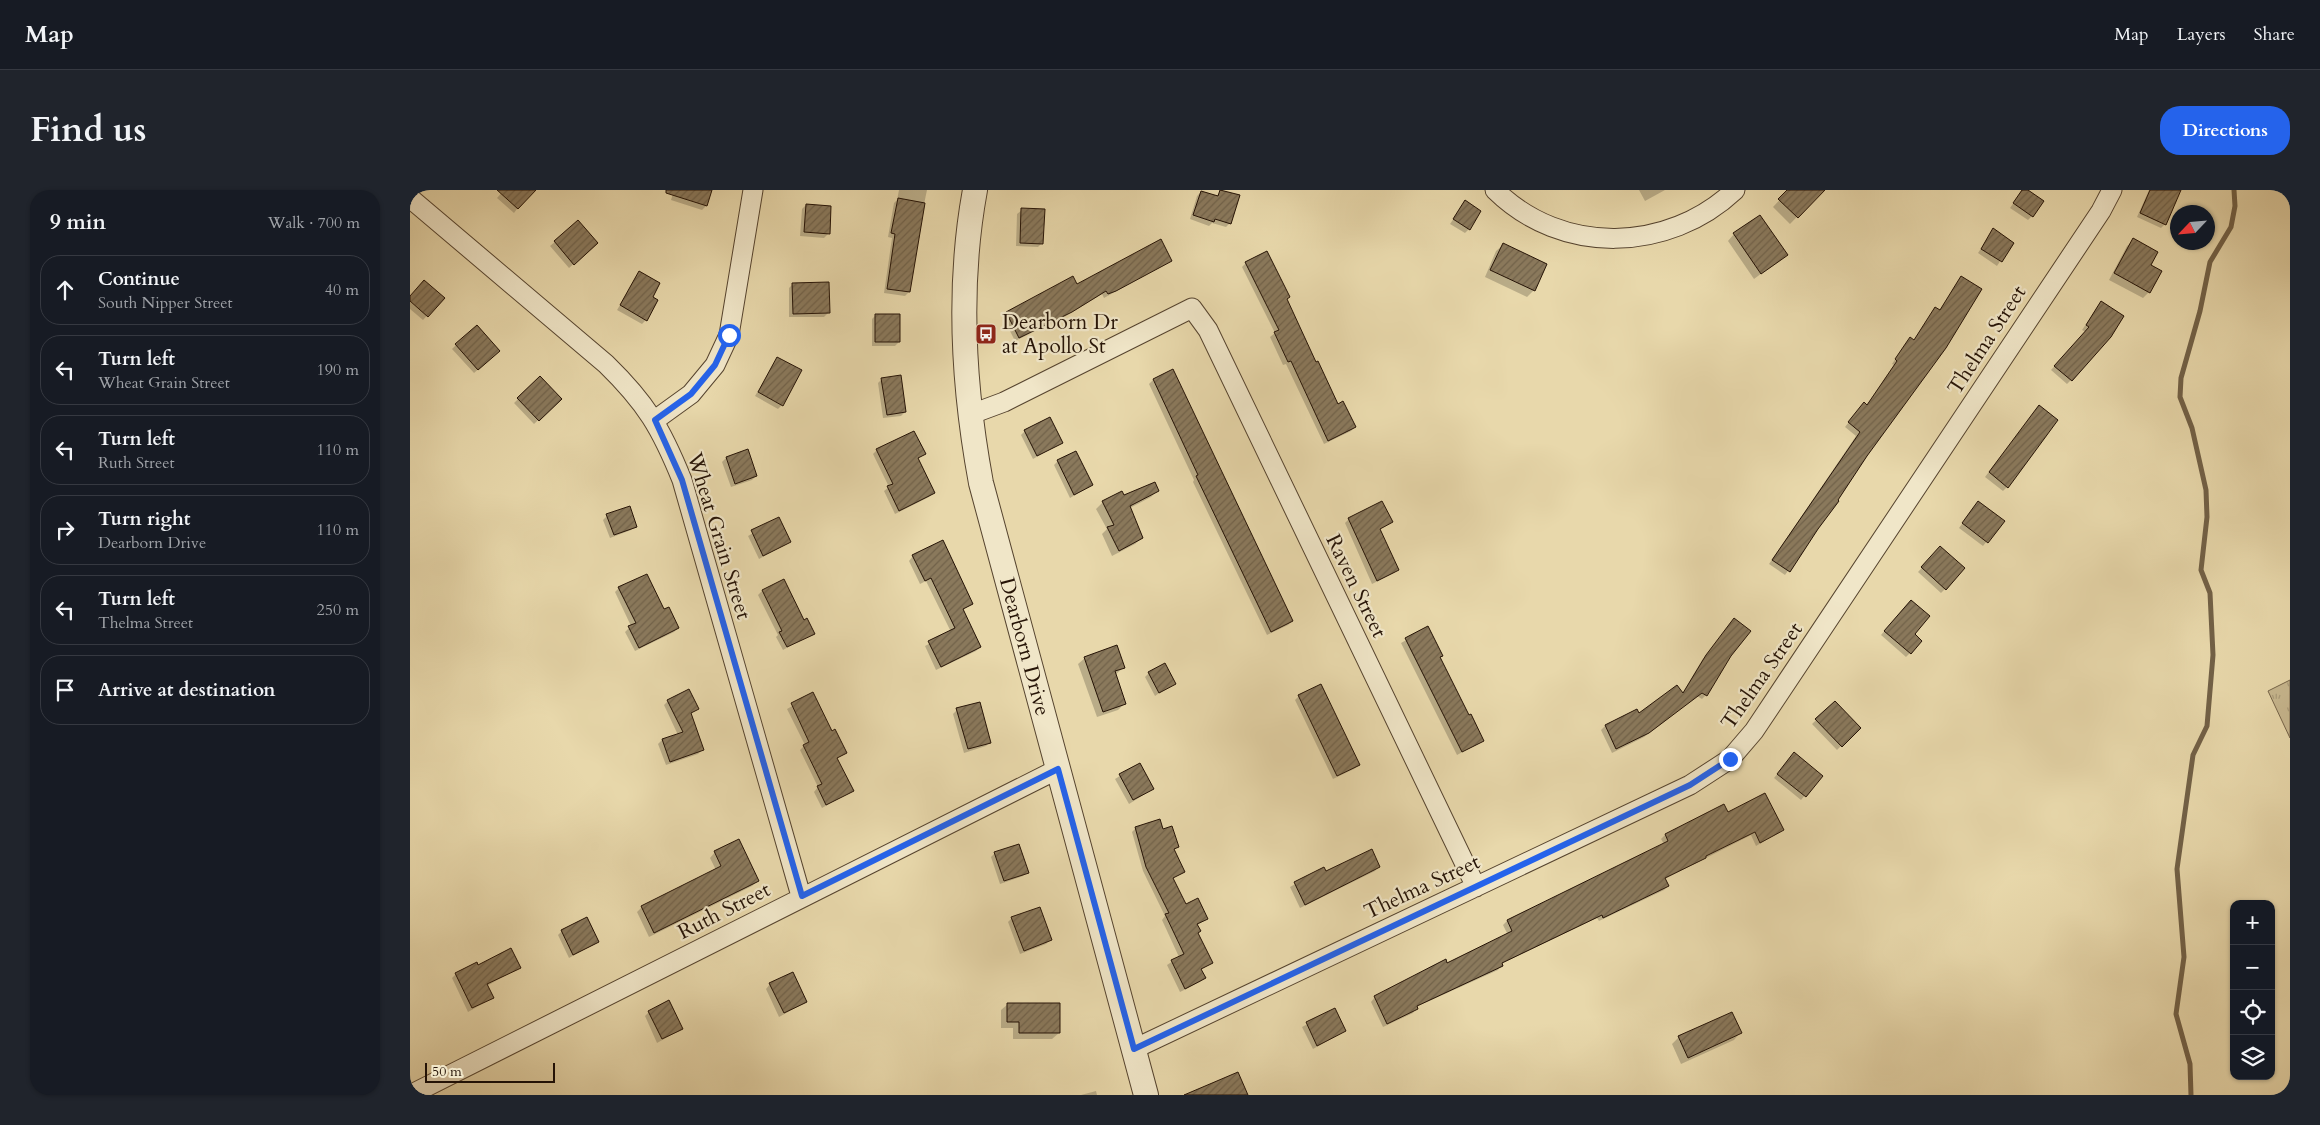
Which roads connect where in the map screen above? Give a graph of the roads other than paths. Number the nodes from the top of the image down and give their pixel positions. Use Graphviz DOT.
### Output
graph roads {
  1 [pos="753,190"];
  2 [pos="975,190"];
  3 [pos="1495,190"];
  4 [pos="1735,190"];
  5 [pos="2112,190"];
  6 [pos="414,196"];
  7 [pos="969,415"];
  8 [pos="655,420"];
  9 [pos="1058,769"];
  10 [pos="1476,887"];
  11 [pos="802,896"];
  12 [pos="1134,1049"];
  13 [pos="410,1095"];
  14 [pos="1146,1095"];
  1 -- 8 [label="street"];
  2 -- 7 [label="street, Dearborn Drive"];
  3 -- 4 [label="street"];
  5 -- 10 [label="street, Thelma Street"];
  6 -- 8 [label="street, Wheat Grain Street"];
  7 -- 9 [label="street, Dearborn Drive"];
  7 -- 10 [label="street, Raven Street"];
  8 -- 11 [label="street, Wheat Grain Street"];
  9 -- 11 [label="street, Ruth Street"];
  9 -- 12 [label="street, Dearborn Drive"];
  10 -- 12 [label="street, Thelma Street"];
  11 -- 13 [label="street, Ruth Street"];
  12 -- 14 [label="street, Dearborn Drive"];
}
